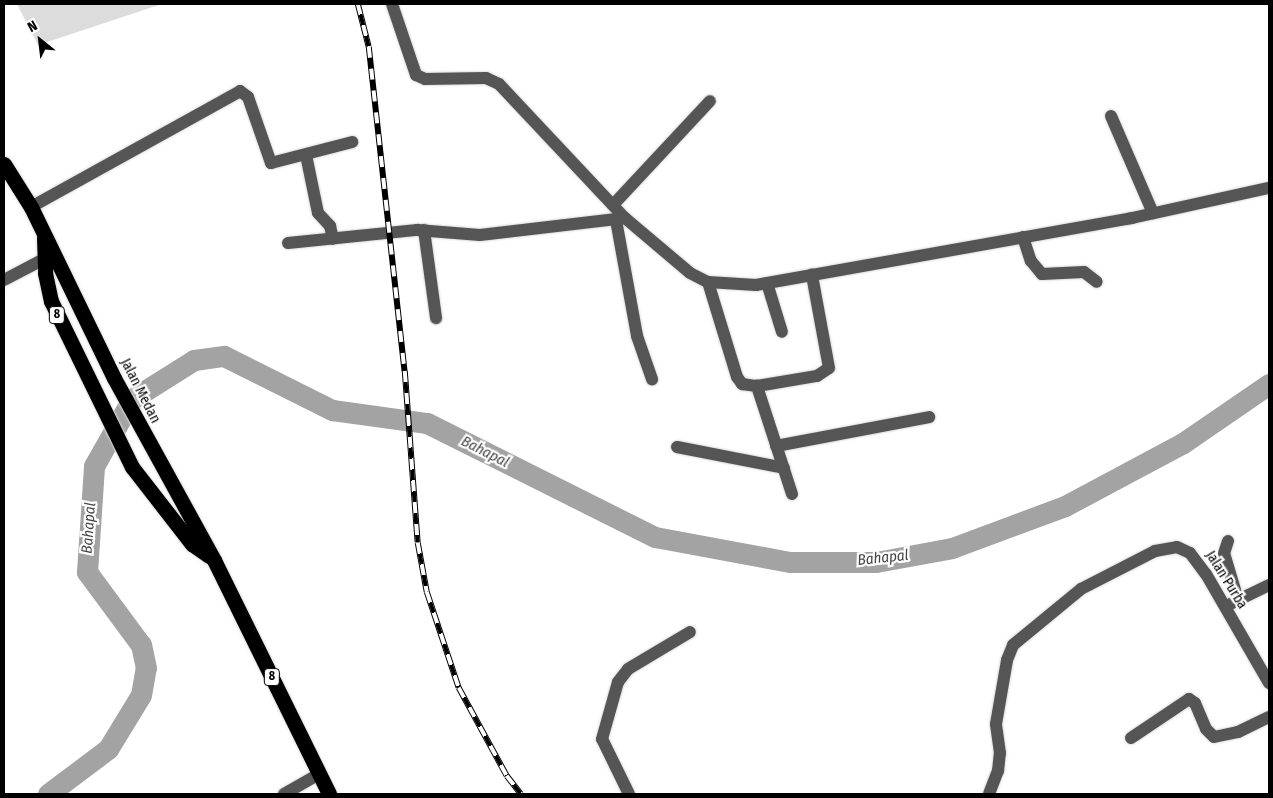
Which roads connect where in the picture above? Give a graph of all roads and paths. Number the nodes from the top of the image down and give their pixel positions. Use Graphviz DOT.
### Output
graph roads {
  1 [pos="392,4"];
  2 [pos="710,101"];
  3 [pos="1111,116"];
  4 [pos="352,142"];
  5 [pos="306,155"];
  6 [pos="4,164"];
  7 [pos="1269,188"];
  8 [pos="612,205"];
  9 [pos="31,207"];
  10 [pos="1153,213"];
  11 [pos="620,219"];
  12 [pos="424,230"];
  13 [pos="44,232"];
  14 [pos="1023,237"];
  15 [pos="334,239"];
  16 [pos="288,243"];
  17 [pos="44,259"];
  18 [pos="812,275"];
  19 [pos="4,280"];
  20 [pos="708,282"];
  21 [pos="1097,282"];
  22 [pos="767,283"];
  23 [pos="436,318"];
  24 [pos="782,332"];
  25 [pos="652,379"];
  26 [pos="757,386"];
  27 [pos="929,417"];
  28 [pos="776,446"];
  29 [pos="677,447"];
  30 [pos="784,468"];
  31 [pos="792,494"];
  32 [pos="1228,541"];
  33 [pos="214,560"];
  34 [pos="1269,585"];
  35 [pos="1238,600"];
  36 [pos="1225,606"];
  37 [pos="690,632"];
  38 [pos="1269,683"];
  39 [pos="1269,718"];
  40 [pos="1131,738"];
  41 [pos="319,774"];
  42 [pos="284,794"];
  43 [pos="329,794"];
  44 [pos="629,794"];
  45 [pos="989,794"];
  1 -- 8 [label="street"];
  2 -- 8 [label="street"];
  3 -- 10 [label="street"];
  4 -- 5 [label="street"];
  5 -- 9 [label="street"];
  5 -- 15 [label="street"];
  6 -- 9 [label="highway, 8"];
  7 -- 10 [label="street"];
  8 -- 11 [label="street"];
  9 -- 13 [label="highway, 8"];
  10 -- 14 [label="street"];
  11 -- 12 [label="street"];
  11 -- 20 [label="street"];
  11 -- 25 [label="street"];
  12 -- 15 [label="street"];
  12 -- 23 [label="street"];
  13 -- 17 [label="highway, 8"];
  13 -- 33 [label="highway, Jalan Medan / 8"];
  14 -- 18 [label="street"];
  14 -- 21 [label="street"];
  15 -- 16 [label="street"];
  17 -- 19 [label="street"];
  17 -- 33 [label="highway, 8"];
  18 -- 22 [label="street"];
  18 -- 26 [label="street"];
  20 -- 22 [label="street"];
  20 -- 26 [label="street"];
  22 -- 24 [label="street"];
  26 -- 28 [label="street"];
  27 -- 28 [label="street"];
  28 -- 30 [label="street"];
  29 -- 30 [label="street"];
  30 -- 31 [label="street"];
  32 -- 35 [label="street"];
  33 -- 41 [label="highway, 8"];
  34 -- 35 [label="street"];
  35 -- 36 [label="street"];
  36 -- 38 [label="street, Jalan Purba"];
  36 -- 45 [label="street, Jalan Purba"];
  37 -- 44 [label="street"];
  39 -- 40 [label="street"];
  41 -- 42 [label="street"];
  41 -- 43 [label="highway, 8"];
}
